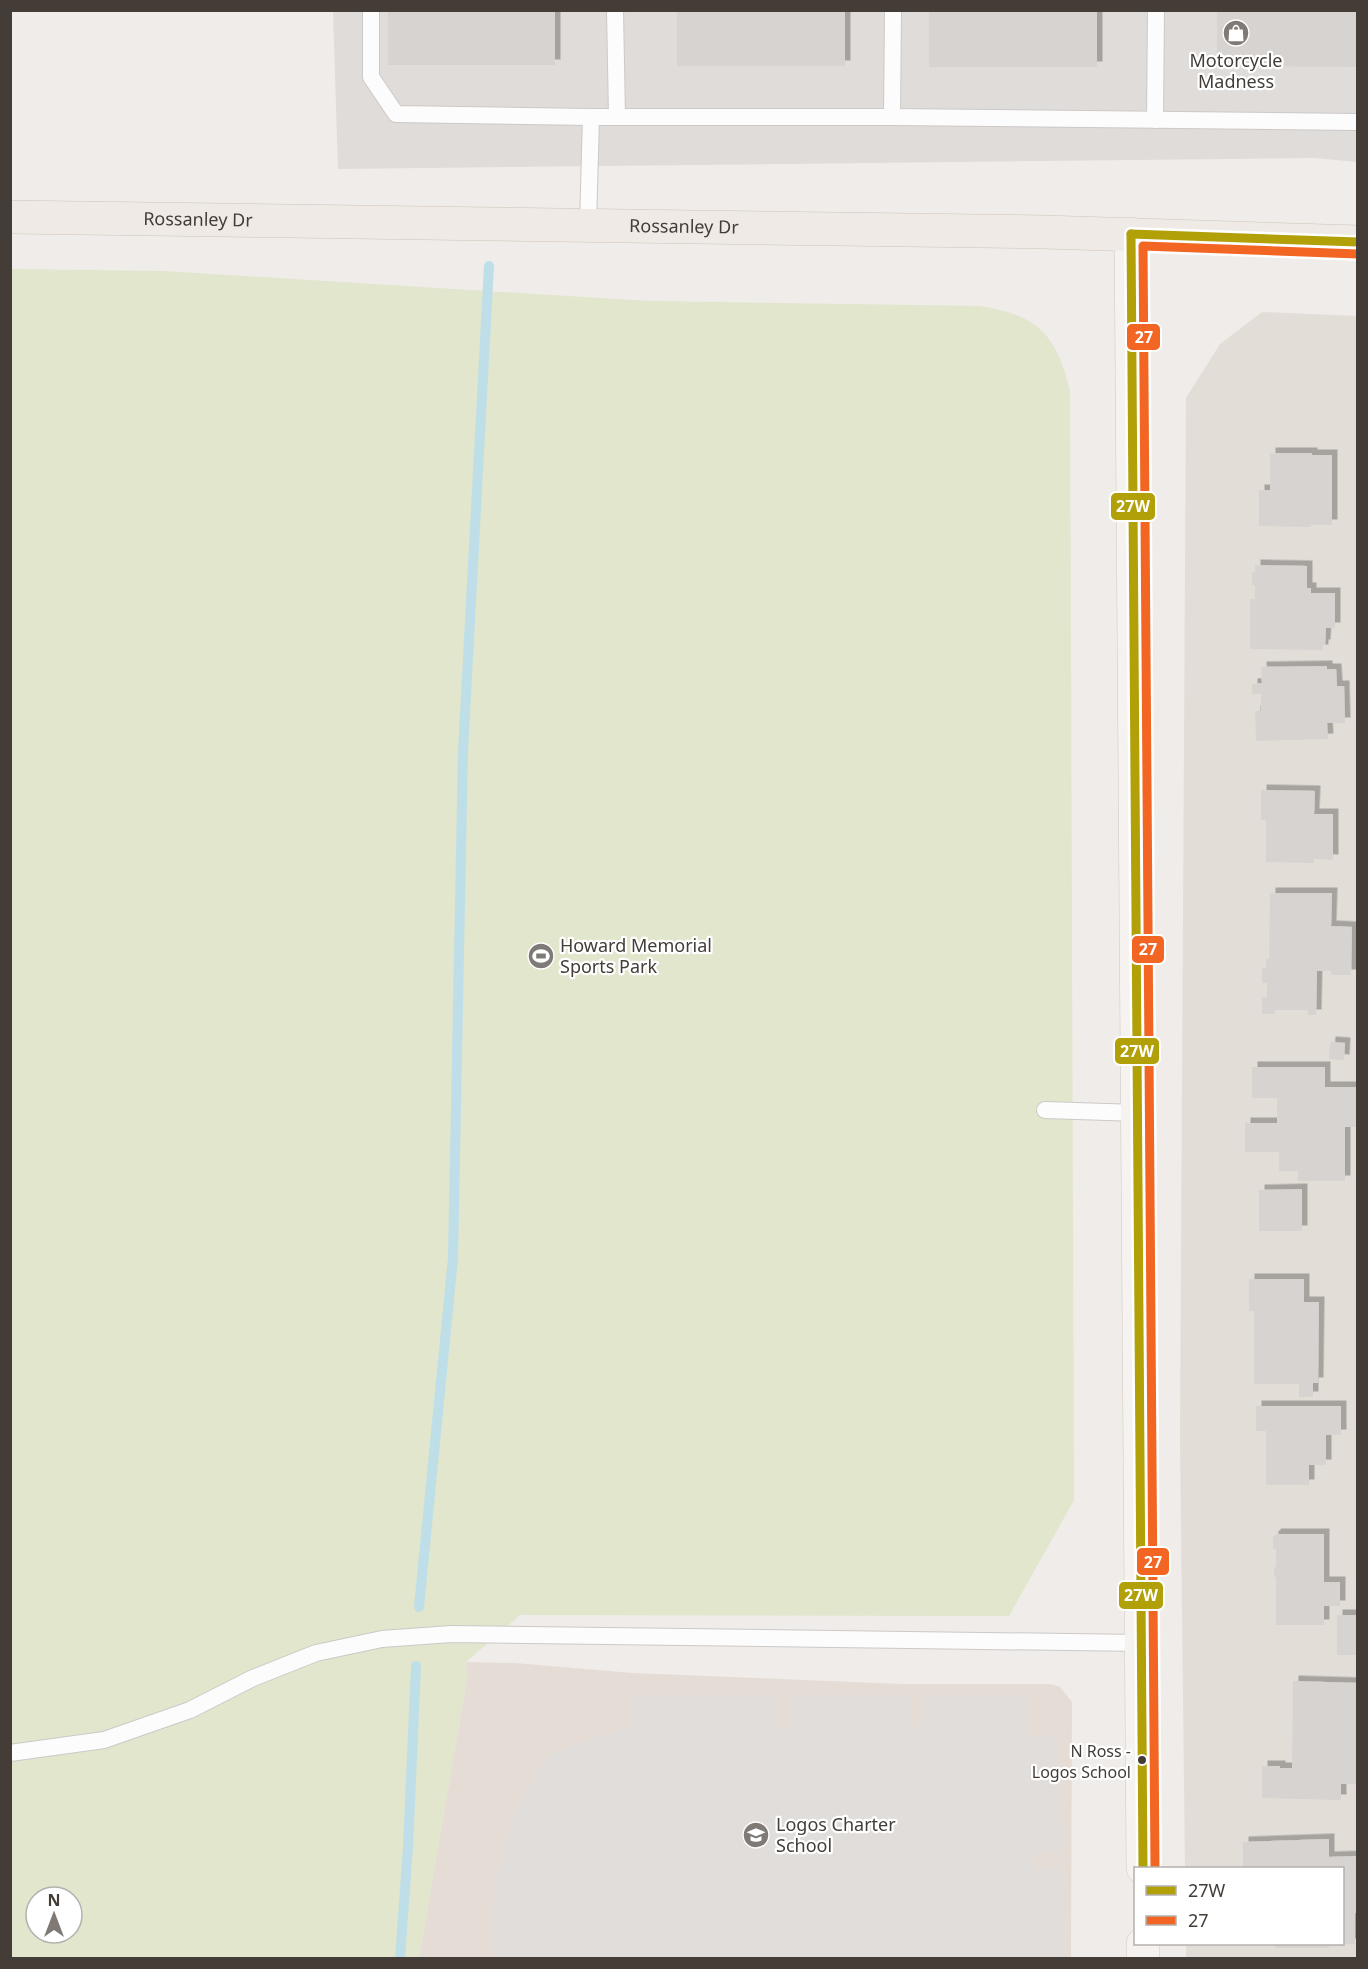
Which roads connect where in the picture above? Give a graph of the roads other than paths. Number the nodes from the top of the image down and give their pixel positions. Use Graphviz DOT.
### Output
graph roads {
  1 [pos="371,10"];
  2 [pos="615,10"];
  3 [pos="892,10"];
  4 [pos="1156,10"];
  5 [pos="591,117"];
  6 [pos="617,117"];
  7 [pos="892,117"];
  8 [pos="1155,120"];
  9 [pos="1358,122"];
  10 [pos="10,217"];
  11 [pos="588,225"];
  12 [pos="1131,234"];
  13 [pos="1358,242"];
  14 [pos="1045,1110"];
  15 [pos="1138,1113"];
  16 [pos="1142,1643"];
  17 [pos="10,1753"];
  18 [pos="1143,1867"];
  1 -- 5 [label="lane"];
  2 -- 6 [label="lane"];
  3 -- 7 [label="lane"];
  4 -- 8 [label="lane"];
  5 -- 6 [label="lane"];
  5 -- 11 [label="lane"];
  6 -- 7 [label="lane"];
  7 -- 8 [label="lane"];
  8 -- 9 [label="lane"];
  10 -- 11 [label="main road, Rossanley Dr"];
  11 -- 12 [label="main road, Rossanley Dr"];
  12 -- 13 [label="main road, Rossanley Dr"];
  12 -- 15 [label="main road"];
  14 -- 15 [label="lane"];
  15 -- 16 [label="main road"];
  16 -- 17 [label="lane"];
  16 -- 18 [label="main road"];
}
